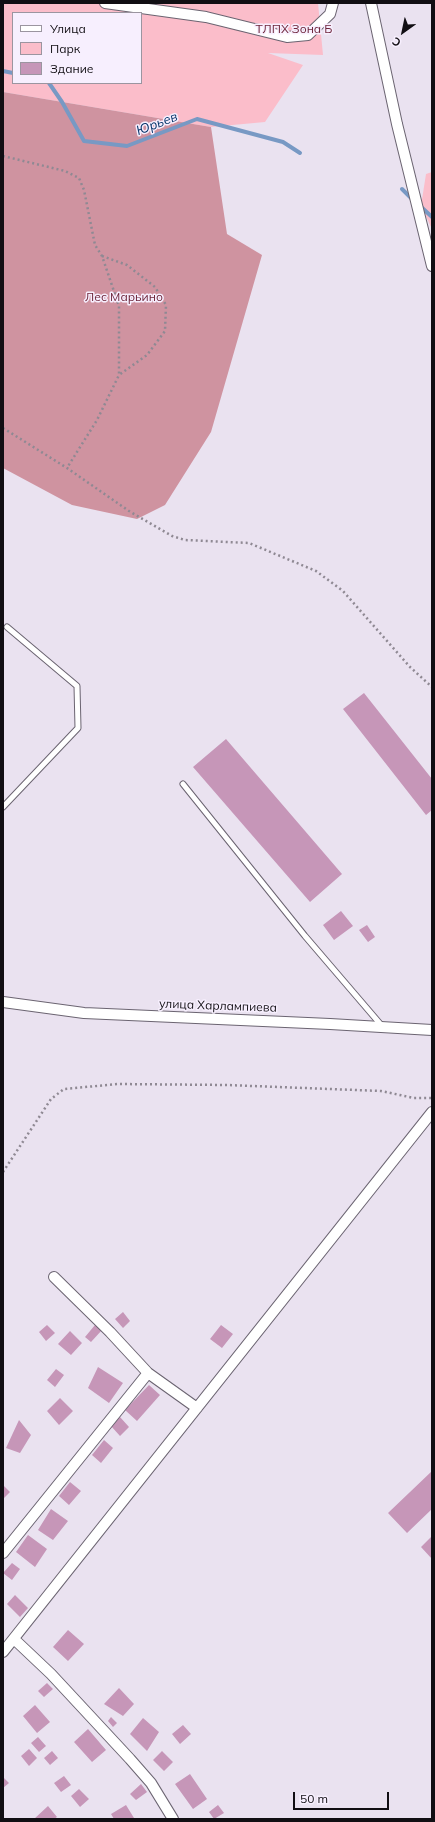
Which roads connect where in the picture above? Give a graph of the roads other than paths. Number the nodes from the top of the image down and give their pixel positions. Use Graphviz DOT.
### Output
graph roads {
  1 [pos="105,3"];
  2 [pos="334,3"];
  3 [pos="371,3"];
  4 [pos="432,266"];
  5 [pos="6,627"];
  6 [pos="183,784"];
  7 [pos="3,807"];
  8 [pos="3,1002"];
  9 [pos="384,1028"];
  10 [pos="432,1030"];
  11 [pos="432,1112"];
  12 [pos="54,1277"];
  13 [pos="148,1373"];
  14 [pos="197,1408"];
  15 [pos="3,1553"];
  16 [pos="14,1639"];
  17 [pos="3,1652"];
  18 [pos="173,1819"];
  1 -- 2 [label="street"];
  3 -- 4 [label="street"];
  5 -- 7 [label="lane"];
  6 -- 9 [label="lane"];
  8 -- 9 [label="street, улица Харлампиева"];
  9 -- 10 [label="street, улица Харлампиева"];
  11 -- 14 [label="street"];
  12 -- 13 [label="street"];
  13 -- 14 [label="street"];
  13 -- 15 [label="street"];
  14 -- 16 [label="street"];
  16 -- 17 [label="street"];
  16 -- 18 [label="street"];
}
